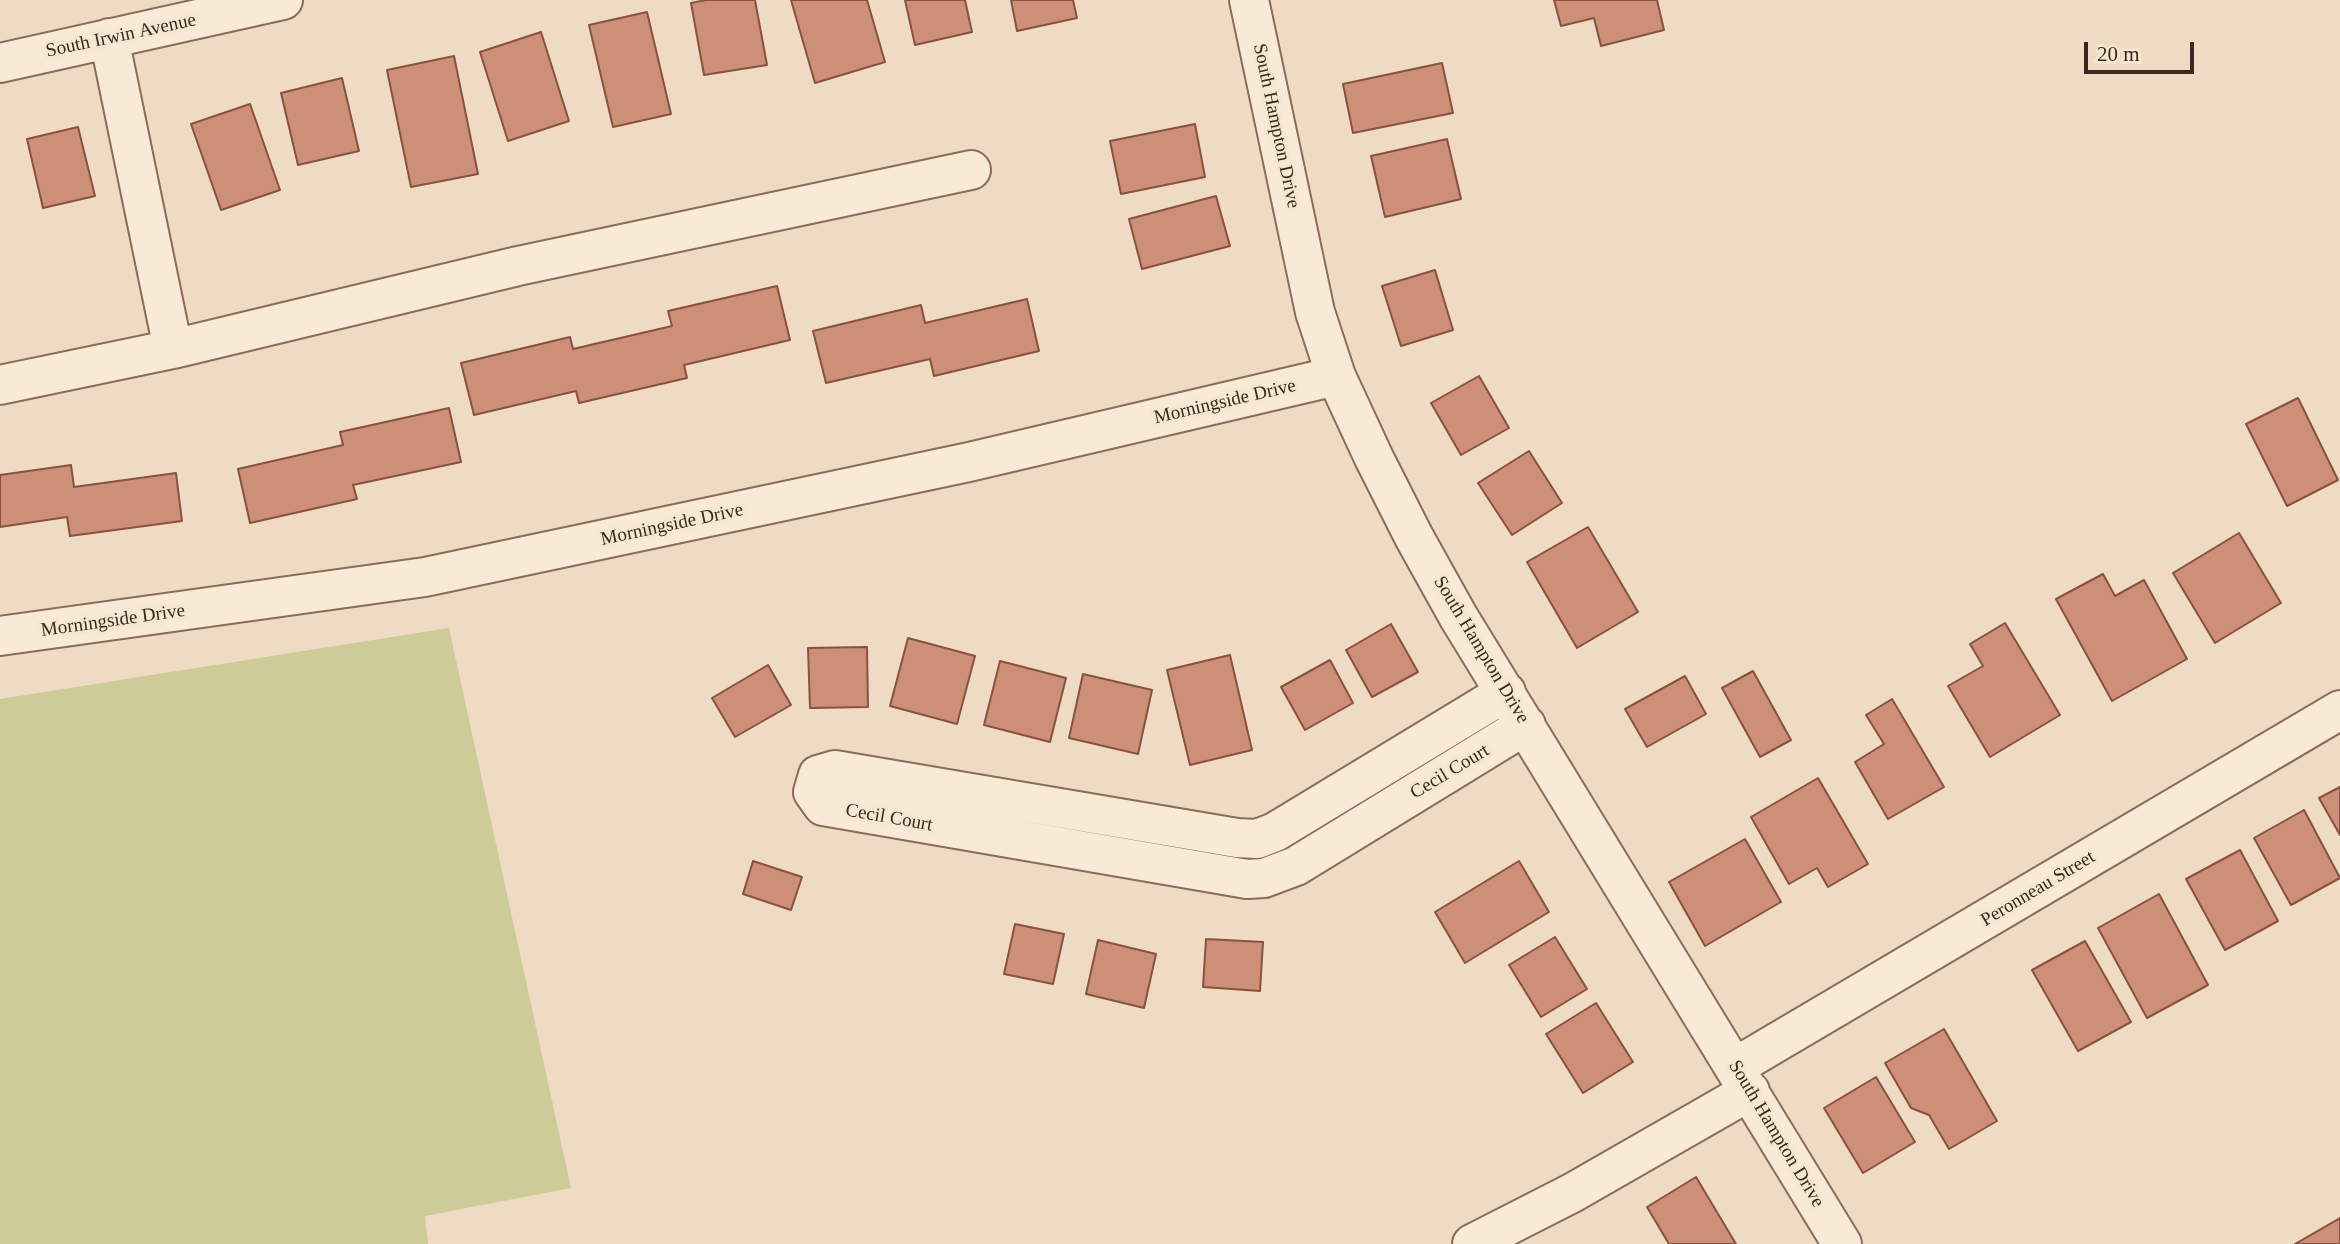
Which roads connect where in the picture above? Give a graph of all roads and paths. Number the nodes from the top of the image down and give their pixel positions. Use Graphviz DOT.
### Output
graph roads {
  1 [pos="283,0"];
  2 [pos="1249,0"];
  3 [pos="110,38"];
  4 [pos="0,63"];
  5 [pos="971,170"];
  6 [pos="173,349"];
  7 [pos="1336,376"];
  8 [pos="0,385"];
  9 [pos="0,636"];
  10 [pos="1506,692"];
  11 [pos="2340,710"];
  12 [pos="1526,725"];
  13 [pos="1257,839"];
  14 [pos="1264,878"];
  15 [pos="1743,1079"];
  16 [pos="1472,1244"];
  17 [pos="1842,1244"];
  1 -- 3 [label="street, South Irwin Avenue"];
  2 -- 7 [label="street, South Hampton Drive"];
  3 -- 4 [label="street, South Irwin Avenue"];
  3 -- 6 [label="street"];
  5 -- 6 [label="street"];
  6 -- 8 [label="street"];
  7 -- 9 [label="street, Morningside Drive"];
  7 -- 10 [label="street, South Hampton Drive"];
  10 -- 12 [label="street, South Hampton Drive"];
  10 -- 13 [label="street, Cecil Court"];
  11 -- 15 [label="street, Peronneau Street"];
  12 -- 14 [label="street, Cecil Court"];
  12 -- 15 [label="street, South Hampton Drive"];
  13 -- 14 [label="street"];
  13 -- 14 [label="street, Cecil Court"];
  15 -- 16 [label="street, Peronneau Street"];
  15 -- 17 [label="street, South Hampton Drive"];
}
